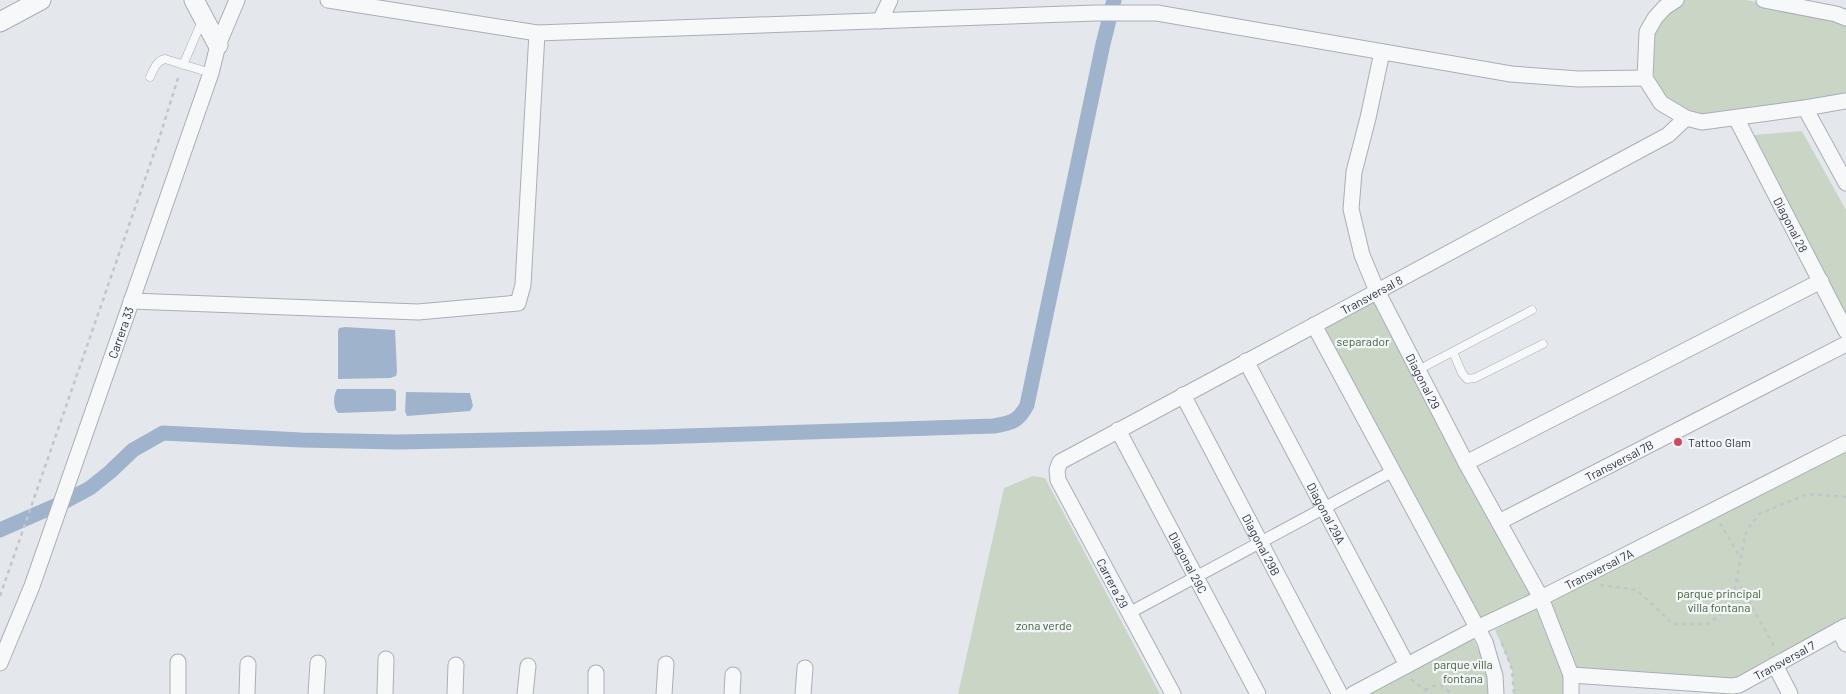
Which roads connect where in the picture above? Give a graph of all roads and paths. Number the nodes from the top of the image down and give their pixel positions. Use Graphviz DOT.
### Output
graph roads {
  1 [pos="41,0"];
  2 [pos="194,0"];
  3 [pos="237,0"];
  4 [pos="328,0"];
  5 [pos="890,0"];
  6 [pos="1676,0"];
  7 [pos="1764,0"];
  8 [pos="1840,11"];
  9 [pos="203,18"];
  10 [pos="880,21"];
  11 [pos="0,22"];
  12 [pos="537,33"];
  13 [pos="218,45"];
  14 [pos="1382,52"];
  15 [pos="183,65"];
  16 [pos="211,73"];
  17 [pos="150,77"];
  18 [pos="1645,78"];
  19 [pos="1846,101"];
  20 [pos="1805,108"];
  21 [pos="1686,118"];
  22 [pos="1736,118"];
  23 [pos="1846,183"];
  24 [pos="1821,281"];
  25 [pos="1377,291"];
  26 [pos="131,301"];
  27 [pos="1532,310"];
  28 [pos="1314,324"];
  29 [pos="1846,331"];
  30 [pos="1542,344"];
  31 [pos="1846,344"];
  32 [pos="1453,352"];
  33 [pos="1246,361"];
  34 [pos="1418,370"];
  35 [pos="1184,395"];
  36 [pos="1118,430"];
  37 [pos="1846,443"];
  38 [pos="1466,462"];
  39 [pos="1057,470"];
  40 [pos="1393,471"];
  41 [pos="1846,497"];
  42 [pos="1324,508"];
  43 [pos="1718,520"];
  44 [pos="1499,522"];
  45 [pos="1260,542"];
  46 [pos="1741,558"];
  47 [pos="1196,577"];
  48 [pos="1737,578"];
  49 [pos="1593,584"];
  50 [pos="0,596"];
  51 [pos="1541,598"];
  52 [pos="1129,613"];
  53 [pos="1477,628"];
  54 [pos="1842,628"];
  55 [pos="1498,637"];
  56 [pos="1846,644"];
  57 [pos="1775,648"];
  58 [pos="386,659"];
  59 [pos="178,662"];
  60 [pos="318,663"];
  61 [pos="0,664"];
  62 [pos="248,664"];
  63 [pos="666,664"];
  64 [pos="456,665"];
  65 [pos="1775,665"];
  66 [pos="528,666"];
  67 [pos="805,668"];
  68 [pos="1406,670"];
  69 [pos="596,673"];
  70 [pos="733,675"];
  71 [pos="1571,675"];
  72 [pos="1425,690"];
  73 [pos="178,694"];
  74 [pos="247,694"];
  75 [pos="316,694"];
  76 [pos="385,694"];
  77 [pos="455,694"];
  78 [pos="525,694"];
  79 [pos="596,694"];
  80 [pos="664,694"];
  81 [pos="732,694"];
  82 [pos="803,694"];
  83 [pos="1173,694"];
  84 [pos="1258,694"];
  85 [pos="1340,694"];
  86 [pos="1353,694"];
  87 [pos="1430,694"];
  88 [pos="1452,694"];
  89 [pos="1496,694"];
  90 [pos="1514,694"];
  91 [pos="1571,694"];
  92 [pos="1790,694"];
  1 -- 11 [label="street"];
  2 -- 9 [label="street"];
  3 -- 13 [label="street, Carrera 33"];
  4 -- 12 [label="street"];
  5 -- 10 [label="street"];
  6 -- 18 [label="street"];
  7 -- 8 [label="street"];
  9 -- 13 [label="street"];
  9 -- 15 [label="lane"];
  10 -- 12 [label="street"];
  10 -- 14 [label="street"];
  12 -- 26 [label="street"];
  13 -- 16 [label="street, Carrera 33"];
  14 -- 18 [label="street"];
  14 -- 25 [label="street, Diagonal 29"];
  15 -- 16 [label="lane"];
  15 -- 17 [label="lane"];
  15 -- 50 [label="path"];
  16 -- 26 [label="street, Carrera 33"];
  18 -- 21 [label="street"];
  19 -- 20 [label="street"];
  20 -- 22 [label="street"];
  20 -- 23 [label="street"];
  21 -- 22 [label="street"];
  21 -- 25 [label="street, Transversal 8"];
  22 -- 24 [label="street, Diagonal 28"];
  24 -- 29 [label="street, Diagonal 28"];
  24 -- 38 [label="street"];
  25 -- 28 [label="street, Transversal 8"];
  25 -- 34 [label="street, Diagonal 29"];
  26 -- 61 [label="street, Carrera 33"];
  27 -- 32 [label="lane"];
  28 -- 33 [label="street, Transversal 8"];
  28 -- 40 [label="street"];
  30 -- 32 [label="lane"];
  31 -- 44 [label="street, Transversal 7B"];
  32 -- 34 [label="lane"];
  33 -- 35 [label="street, Transversal 8"];
  33 -- 42 [label="street, Diagonal 29A"];
  34 -- 38 [label="street, Diagonal 29"];
  35 -- 36 [label="street, Transversal 8"];
  35 -- 45 [label="street, Diagonal 29B"];
  36 -- 39 [label="street, Transversal 8"];
  36 -- 47 [label="street, Diagonal 29C"];
  37 -- 51 [label="street, Transversal 7A"];
  38 -- 44 [label="street, Diagonal 29"];
  39 -- 52 [label="street, Carrera 29"];
  40 -- 42 [label="street"];
  40 -- 53 [label="street"];
  41 -- 46 [label="path"];
  42 -- 45 [label="street"];
  42 -- 68 [label="street, Diagonal 29A"];
  43 -- 46 [label="path"];
  44 -- 51 [label="street, Diagonal 29"];
  45 -- 47 [label="street"];
  45 -- 85 [label="street, Diagonal 29B"];
  46 -- 48 [label="path"];
  47 -- 52 [label="street"];
  47 -- 84 [label="street, Diagonal 29C"];
  48 -- 49 [label="path"];
  48 -- 57 [label="path"];
  51 -- 53 [label="street, Transversal 7A"];
  51 -- 71 [label="street, Diagonal 29"];
  52 -- 83 [label="street, Carrera 29"];
  53 -- 68 [label="street, Transversal 7A"];
  53 -- 89 [label="street"];
  54 -- 56 [label="street"];
  54 -- 65 [label="street, Transversal 7"];
  55 -- 90 [label="path"];
  58 -- 76 [label="street"];
  59 -- 73 [label="street"];
  60 -- 75 [label="street"];
  62 -- 74 [label="street"];
  63 -- 80 [label="street"];
  64 -- 77 [label="street"];
  65 -- 71 [label="street, Transversal 7"];
  65 -- 92 [label="street"];
  66 -- 78 [label="street"];
  67 -- 82 [label="street"];
  68 -- 72 [label="path"];
  68 -- 86 [label="street, Transversal 7A"];
  69 -- 79 [label="street"];
  70 -- 81 [label="street"];
  71 -- 91 [label="street, Diagonal 29"];
  72 -- 87 [label="path"];
  72 -- 88 [label="path"];
}
